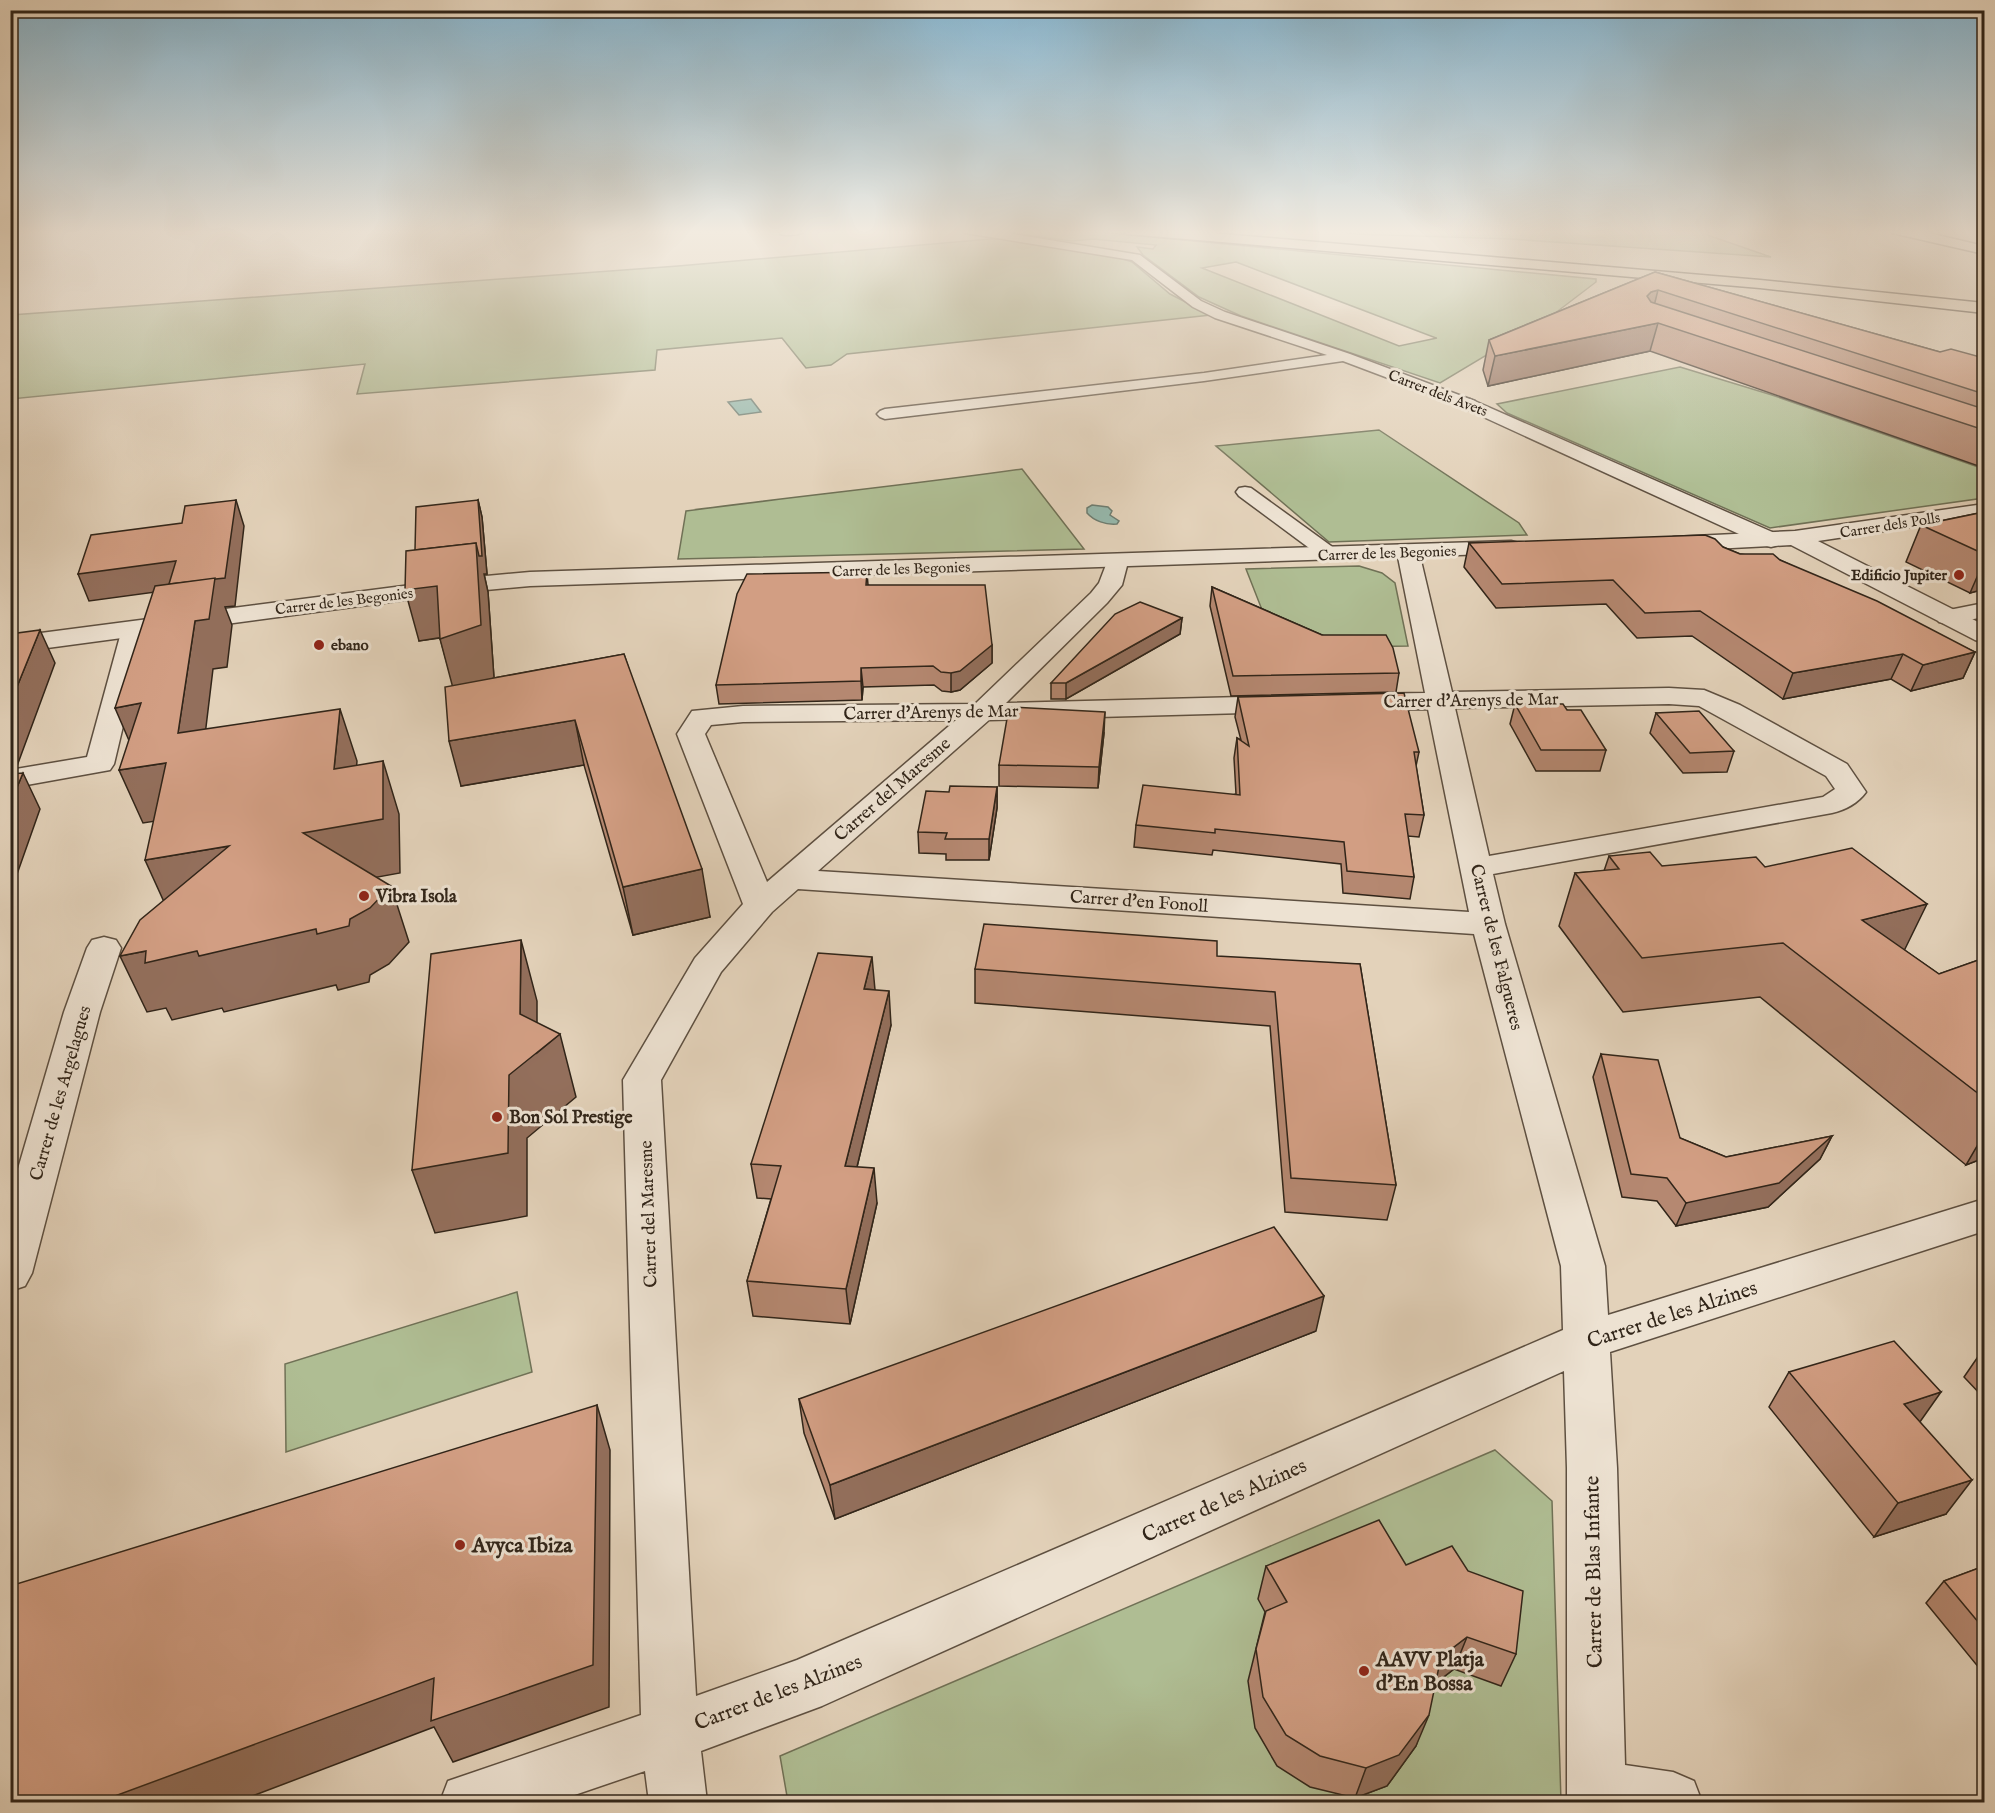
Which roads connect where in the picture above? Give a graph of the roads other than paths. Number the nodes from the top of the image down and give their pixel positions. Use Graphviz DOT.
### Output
graph roads {
  1 [pos="1219,315"];
  2 [pos="1939,315"];
  3 [pos="1984,320"];
  4 [pos="1345,357"];
  5 [pos="1470,404"];
  6 [pos="885,414"];
  7 [pos="1245,492"];
  8 [pos="1984,510"];
  9 [pos="1795,538"];
  10 [pos="1771,540"];
  11 [pos="1649,544"];
  12 [pos="1536,548"];
  13 [pos="1408,552"];
  14 [pos="1331,555"];
  15 [pos="1117,562"];
  16 [pos="1984,610"];
  17 [pos="1948,617"];
  18 [pos="134,628"];
  19 [pos="1984,635"];
  20 [pos="10,645"];
  21 [pos="1440,700"];
  22 [pos="982,712"];
  23 [pos="10,779"];
  24 [pos="1476,868"];
  25 [pos="789,879"];
  26 [pos="760,905"];
  27 [pos="1488,924"];
  28 [pos="104,948"];
  29 [pos="1984,1215"];
  30 [pos="10,1274"];
  31 [pos="1585,1341"];
  32 [pos="670,1734"];
  33 [pos="1596,1796"];
  34 [pos="469,1803"];
  35 [pos="678,1803"];
  36 [pos="1673,1803"];
  1 -- 4 [label="lane, Carrer dels Avets"];
  2 -- 3 [label="highway"];
  4 -- 5 [label="lane, Carrer dels Avets"];
  4 -- 6 [label="lane"];
  5 -- 10 [label="street, Carrer dels Avets"];
  7 -- 14 [label="lane"];
  8 -- 9 [label="street, Carrer dels Polls"];
  9 -- 10 [label="street"];
  9 -- 17 [label="street"];
  10 -- 11 [label="street"];
  12 -- 13 [label="street, Carrer de les Begonies"];
  13 -- 14 [label="street, Carrer de les Begonies"];
  13 -- 21 [label="street, Carrer de les Falgueres"];
  14 -- 15 [label="street, Carrer de les Begonies"];
  15 -- 18 [label="street, Carrer de les Begonies"];
  15 -- 22 [label="street, Carrer del Maresme"];
  16 -- 17 [label="street"];
  17 -- 19 [label="street"];
  18 -- 20 [label="street, Carrer de les Begonies"];
  18 -- 23 [label="street"];
  21 -- 22 [label="street, Carrer d'Arenys de Mar"];
  21 -- 24 [label="street, Carrer de les Falgueres"];
  21 -- 24 [label="street, Carrer d'Arenys de Mar"];
  22 -- 25 [label="street, Carrer del Maresme"];
  22 -- 26 [label="street, Carrer d'Arenys de Mar"];
  24 -- 27 [label="street, Carrer de les Falgueres"];
  25 -- 26 [label="street, Carrer del Maresme"];
  25 -- 27 [label="street, Carrer d'en Fonoll"];
  26 -- 32 [label="street, Carrer del Maresme"];
  27 -- 31 [label="street, Carrer de les Falgueres"];
  28 -- 30 [label="street, Carrer de les Argelagues"];
  29 -- 31 [label="street, Carrer de les Alzines"];
  31 -- 32 [label="street, Carrer de les Alzines"];
  31 -- 33 [label="street, Carrer de Blas Infante"];
  32 -- 34 [label="street, Carrer de les Alzines"];
  32 -- 35 [label="street, Carrer del Maresme"];
  33 -- 36 [label="street"];
}
